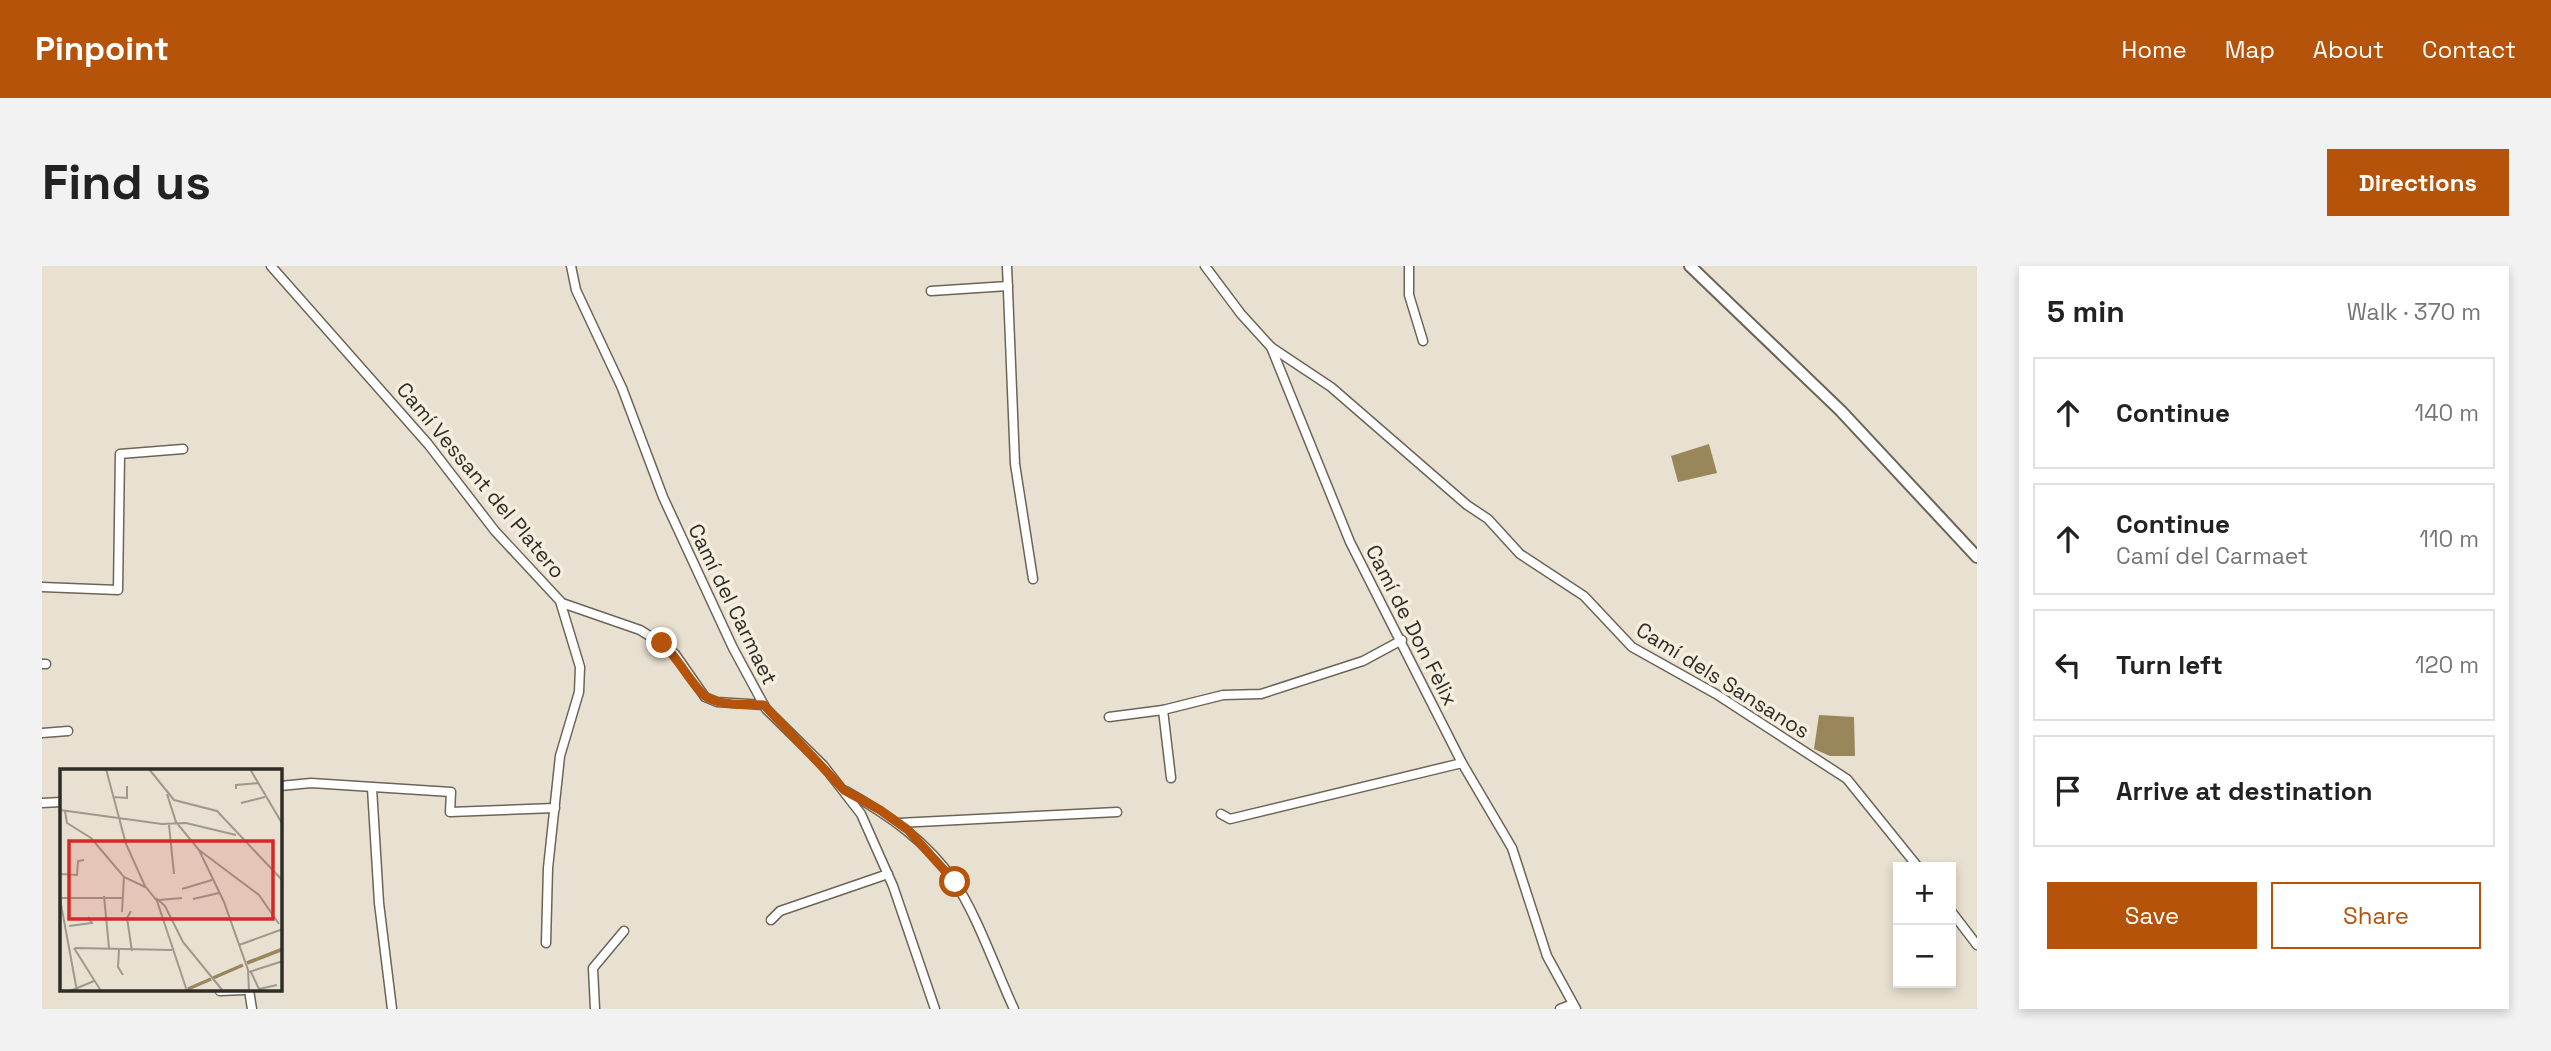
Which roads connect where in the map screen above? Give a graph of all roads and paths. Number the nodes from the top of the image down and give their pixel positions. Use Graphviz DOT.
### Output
graph roads {
  1 [pos="271,266"];
  2 [pos="571,266"];
  3 [pos="1007,266"];
  4 [pos="1205,266"];
  5 [pos="1409,266"];
  6 [pos="1690,266"];
  7 [pos="1008,286"];
  8 [pos="931,291"];
  9 [pos="1423,341"];
  10 [pos="1271,347"];
  11 [pos="183,449"];
  12 [pos="1977,557"];
  13 [pos="1033,579"];
  14 [pos="42,587"];
  15 [pos="560,601"];
  16 [pos="1402,640"];
  17 [pos="764,705"];
  18 [pos="1163,710"];
  19 [pos="1109,717"];
  20 [pos="68,731"];
  21 [pos="42,733"];
  22 [pos="1462,763"];
  23 [pos="1171,778"];
  24 [pos="282,786"];
  25 [pos="372,788"];
  26 [pos="844,790"];
  27 [pos="60,802"];
  28 [pos="42,803"];
  29 [pos="555,808"];
  30 [pos="1117,812"];
  31 [pos="1221,814"];
  32 [pos="898,823"];
  33 [pos="1914,862"];
  34 [pos="888,874"];
  35 [pos="1956,918"];
  36 [pos="771,920"];
  37 [pos="624,931"];
  38 [pos="546,943"];
  39 [pos="1977,945"];
  40 [pos="247,992"];
  41 [pos="1574,1007"];
  42 [pos="252,1009"];
  43 [pos="392,1009"];
  44 [pos="595,1009"];
  45 [pos="935,1009"];
  46 [pos="1014,1009"];
  47 [pos="1560,1009"];
  1 -- 15 [label="street, Camí Vessant del Platero"];
  2 -- 17 [label="street, Camí del Carmaet"];
  3 -- 7 [label="street"];
  4 -- 10 [label="street, Camí de Don Fèlix"];
  5 -- 9 [label="street"];
  6 -- 12 [label="main road"];
  7 -- 8 [label="street"];
  7 -- 13 [label="street"];
  10 -- 16 [label="street, Camí de Don Fèlix"];
  10 -- 33 [label="street, Camí dels Sansanos"];
  11 -- 14 [label="street"];
  15 -- 17 [label="street, Camí Vessant del Platero"];
  15 -- 29 [label="street"];
  16 -- 18 [label="street"];
  16 -- 22 [label="street, Camí de Don Fèlix"];
  17 -- 26 [label="street, Camí del Carmaet"];
  18 -- 19 [label="street"];
  18 -- 23 [label="street"];
  20 -- 21 [label="street"];
  22 -- 31 [label="street"];
  22 -- 41 [label="street, Camí de Don Fèlix"];
  24 -- 25 [label="street"];
  25 -- 29 [label="street"];
  25 -- 43 [label="street"];
  26 -- 32 [label="street"];
  26 -- 34 [label="street, Camí del Carmaet"];
  27 -- 28 [label="street"];
  29 -- 38 [label="street"];
  30 -- 32 [label="street"];
  32 -- 46 [label="street"];
  34 -- 36 [label="street"];
  34 -- 45 [label="street, Camí del Carmaet"];
  35 -- 39 [label="street"];
  37 -- 44 [label="street"];
  40 -- 42 [label="street"];
  41 -- 47 [label="street"];
}
